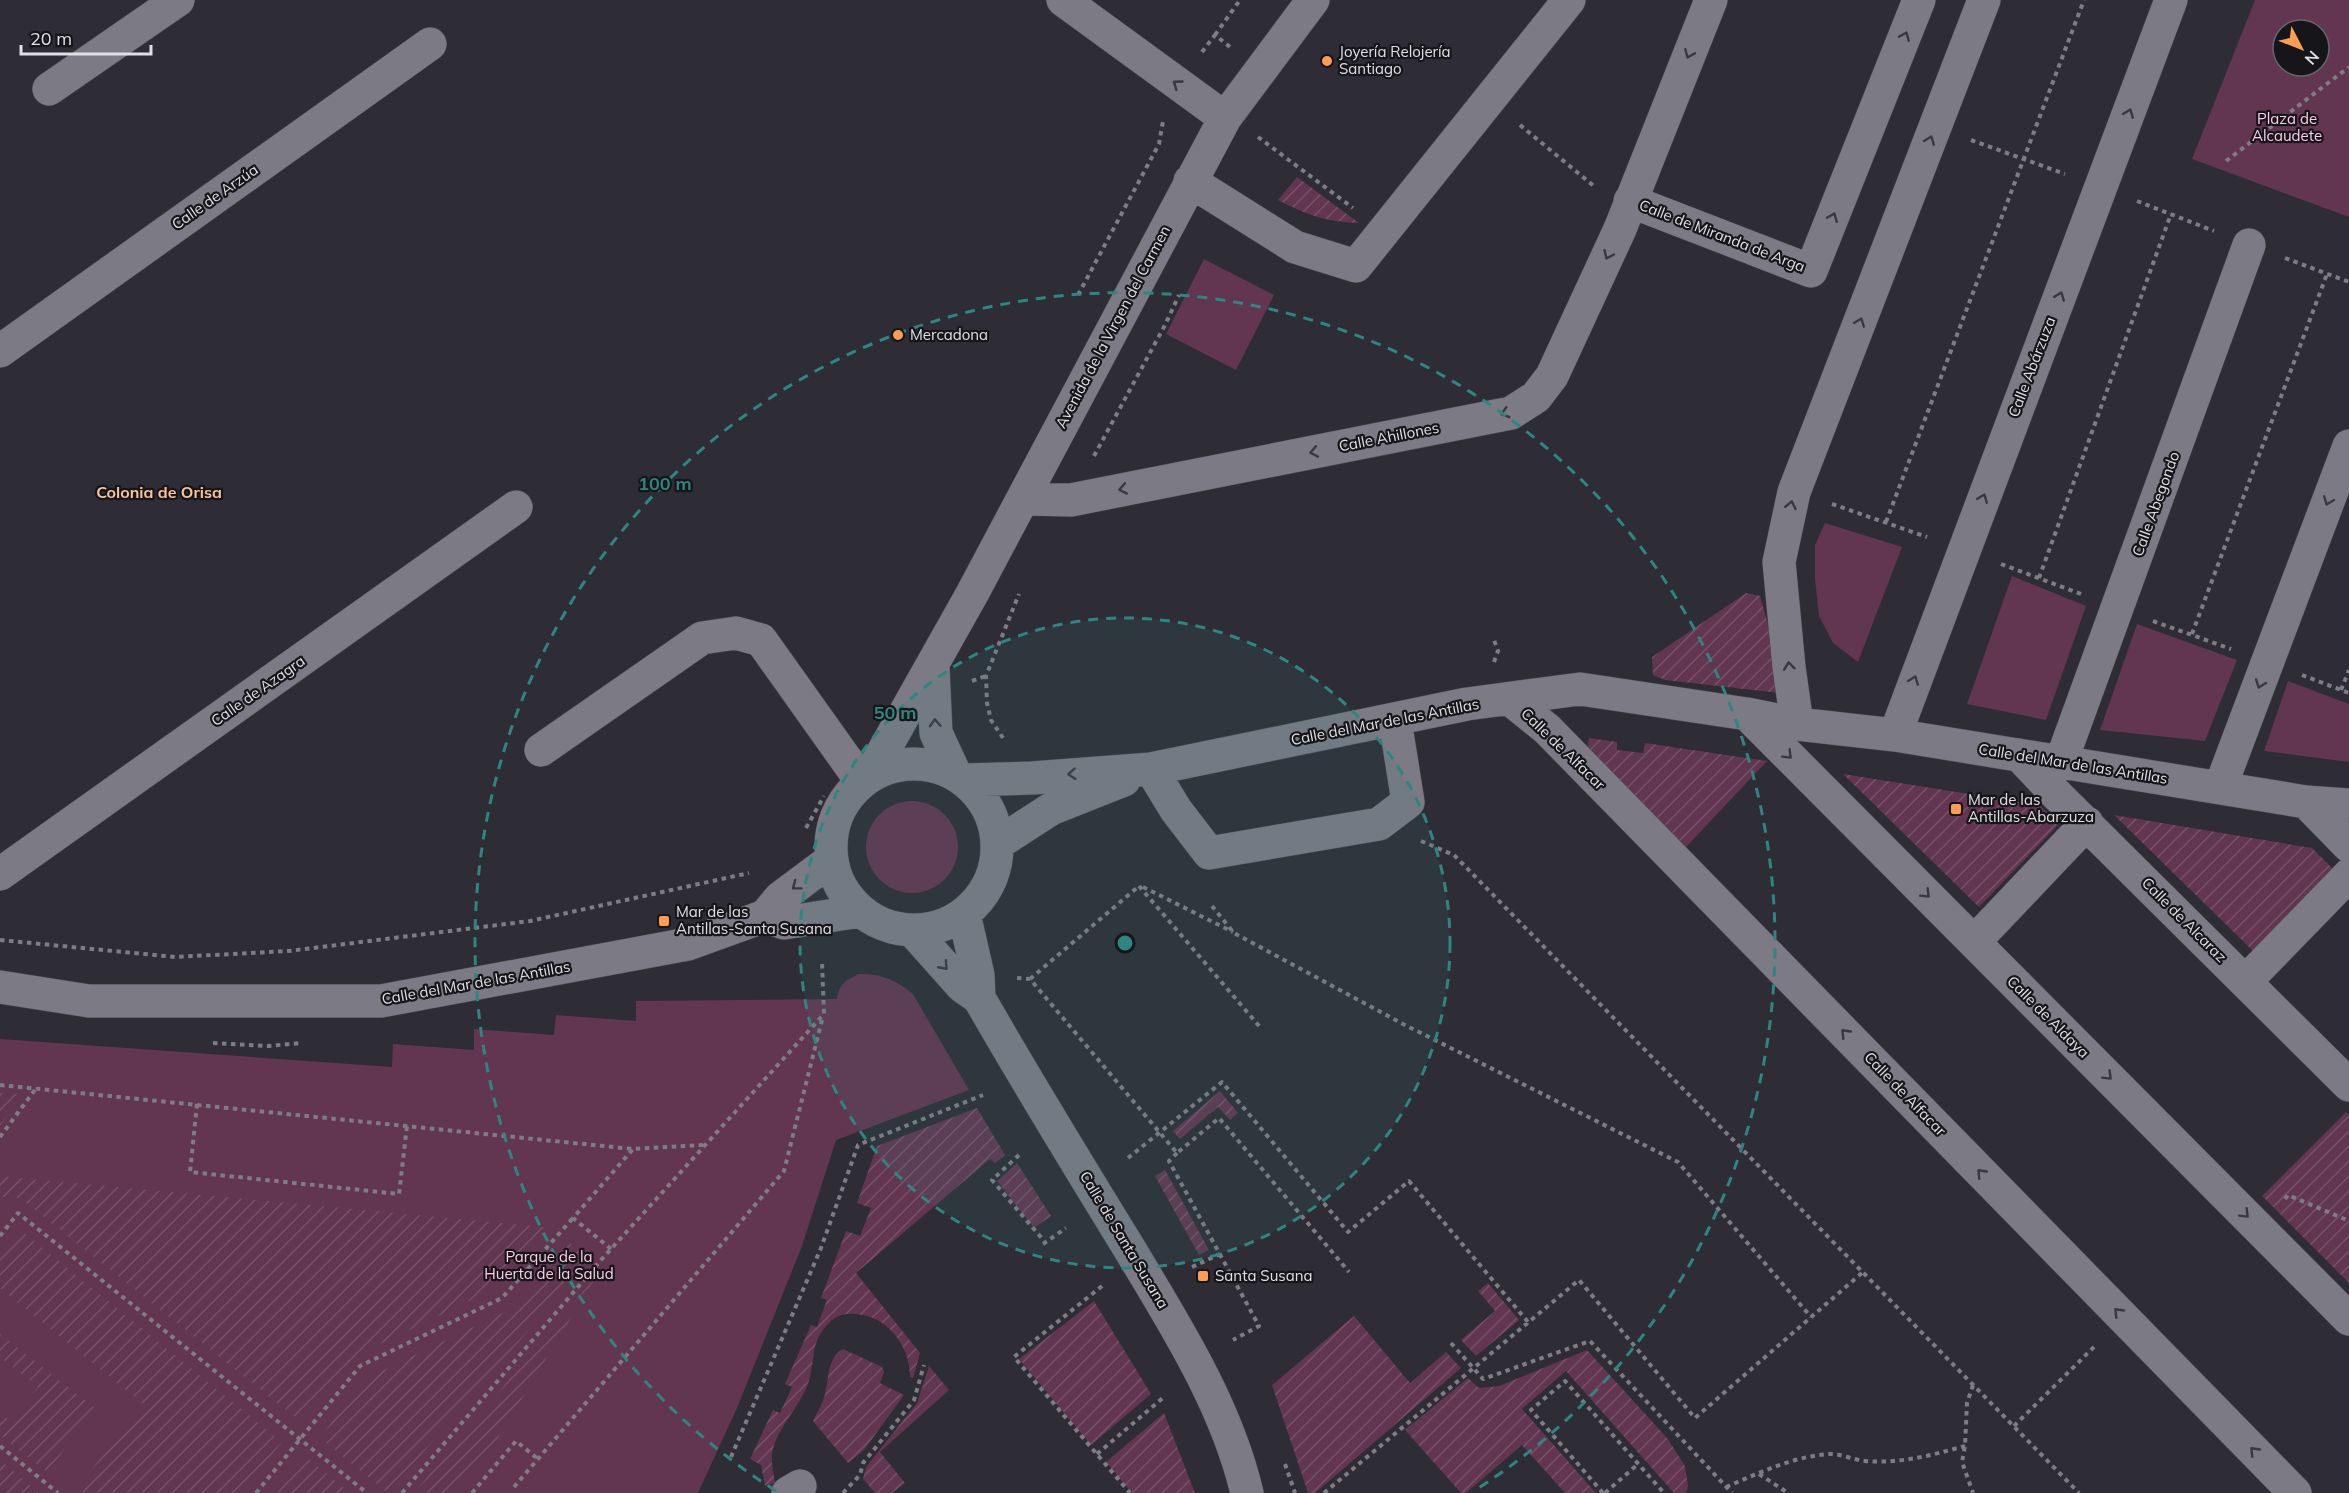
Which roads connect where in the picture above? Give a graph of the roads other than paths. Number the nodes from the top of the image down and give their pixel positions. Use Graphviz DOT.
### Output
graph roads {
  1 [pos="178,0"];
  2 [pos="1063,0"];
  3 [pos="1314,0"];
  4 [pos="1569,0"];
  5 [pos="1711,0"];
  6 [pos="1919,0"];
  7 [pos="1984,0"];
  8 [pos="2171,0"];
  9 [pos="430,44"];
  10 [pos="50,89"];
  11 [pos="1224,118"];
  12 [pos="1190,181"];
  13 [pos="1630,201"];
  14 [pos="2249,244"];
  15 [pos="0,351"];
  16 [pos="2349,446"];
  17 [pos="1023,499"];
  18 [pos="516,507"];
  19 [pos="933,667"];
  20 [pos="1511,700"];
  21 [pos="1747,714"];
  22 [pos="1395,720"];
  23 [pos="1797,724"];
  24 [pos="1895,735"];
  25 [pos="541,750"];
  26 [pos="2019,755"];
  27 [pos="2061,762"];
  28 [pos="1151,769"];
  29 [pos="859,772"];
  30 [pos="959,777"];
  31 [pos="2220,788"];
  32 [pos="2306,801"];
  33 [pos="2349,805"];
  34 [pos="2087,823"];
  35 [pos="997,844"];
  36 [pos="2349,846"];
  37 [pos="831,860"];
  38 [pos="0,874"];
  39 [pos="2349,875"];
  40 [pos="860,911"];
  41 [pos="964,914"];
  42 [pos="765,916"];
  43 [pos="913,931"];
  44 [pos="1974,942"];
  45 [pos="2246,981"];
  46 [pos="0,987"];
  47 [pos="979,998"];
  48 [pos="2349,1084"];
  49 [pos="2349,1319"];
  50 [pos="1247,1493"];
  51 [pos="2295,1493"];
  1 -- 10 [label="street"];
  11 -- 2 [label="street, one-way"];
  3 -- 11 [label="street, Avenida de la Virgen del Carmen"];
  4 -- 12 [label="street"];
  5 -- 13 [label="street, Calle de Miranda de Arga, one-way"];
  13 -- 6 [label="street, Calle de Miranda de Arga, one-way"];
  23 -- 7 [label="street, one-way"];
  24 -- 8 [label="street, Calle Abárzuza, one-way"];
  9 -- 15 [label="street, Calle de Arzúa"];
  11 -- 12 [label="street, Avenida de la Virgen del Carmen"];
  12 -- 17 [label="street, Avenida de la Virgen del Carmen"];
  13 -- 17 [label="street, Calle Ahillones, one-way"];
  14 -- 27 [label="street, Calle Abegondo"];
  16 -- 31 [label="street, one-way"];
  17 -- 19 [label="street, Avenida de la Virgen del Carmen"];
  18 -- 38 [label="street, Calle de Azagra"];
  19 -- 29 [label="street, Avenida de la Virgen del Carmen"];
  30 -- 19 [label="street, one-way"];
  20 -- 21 [label="street, Calle del Mar de las Antillas"];
  20 -- 22 [label="street, Calle del Mar de las Antillas"];
  51 -- 20 [label="street, Calle de Alfacar, one-way"];
  21 -- 23 [label="street, Calle del Mar de las Antillas"];
  21 -- 44 [label="street, Calle de Aldaya, one-way"];
  22 -- 28 [label="street, Calle del Mar de las Antillas"];
  22 -- 28 [label="street"];
  23 -- 24 [label="street, Calle del Mar de las Antillas"];
  24 -- 26 [label="street, Calle del Mar de las Antillas"];
  25 -- 29 [label="street"];
  26 -- 27 [label="street, Calle del Mar de las Antillas"];
  26 -- 34 [label="street, Calle de Alcaraz"];
  27 -- 31 [label="street, Calle del Mar de las Antillas"];
  28 -- 30 [label="street, Calle del Mar de las Antillas, one-way"];
  28 -- 35 [label="street, Calle del Mar de las Antillas"];
  29 -- 30 [label="street"];
  29 -- 37 [label="street"];
  30 -- 35 [label="street"];
  31 -- 32 [label="street, Calle del Mar de las Antillas"];
  32 -- 33 [label="street, Calle del Mar de las Antillas"];
  32 -- 36 [label="street"];
  34 -- 44 [label="street"];
  34 -- 45 [label="street, Calle de Alcaraz"];
  35 -- 41 [label="street"];
  37 -- 40 [label="street"];
  37 -- 42 [label="street, Calle del Mar de las Antillas, one-way"];
  39 -- 45 [label="street"];
  40 -- 42 [label="street"];
  40 -- 43 [label="street"];
  41 -- 43 [label="street"];
  41 -- 47 [label="street, Calle de Santa Susana"];
  42 -- 46 [label="street, Calle del Mar de las Antillas"];
  43 -- 47 [label="street, Calle de Santa Susana, one-way"];
  44 -- 49 [label="street, Calle de Aldaya, one-way"];
  45 -- 48 [label="street, Calle de Alcaraz"];
  47 -- 50 [label="street, Calle de Santa Susana"];
}
